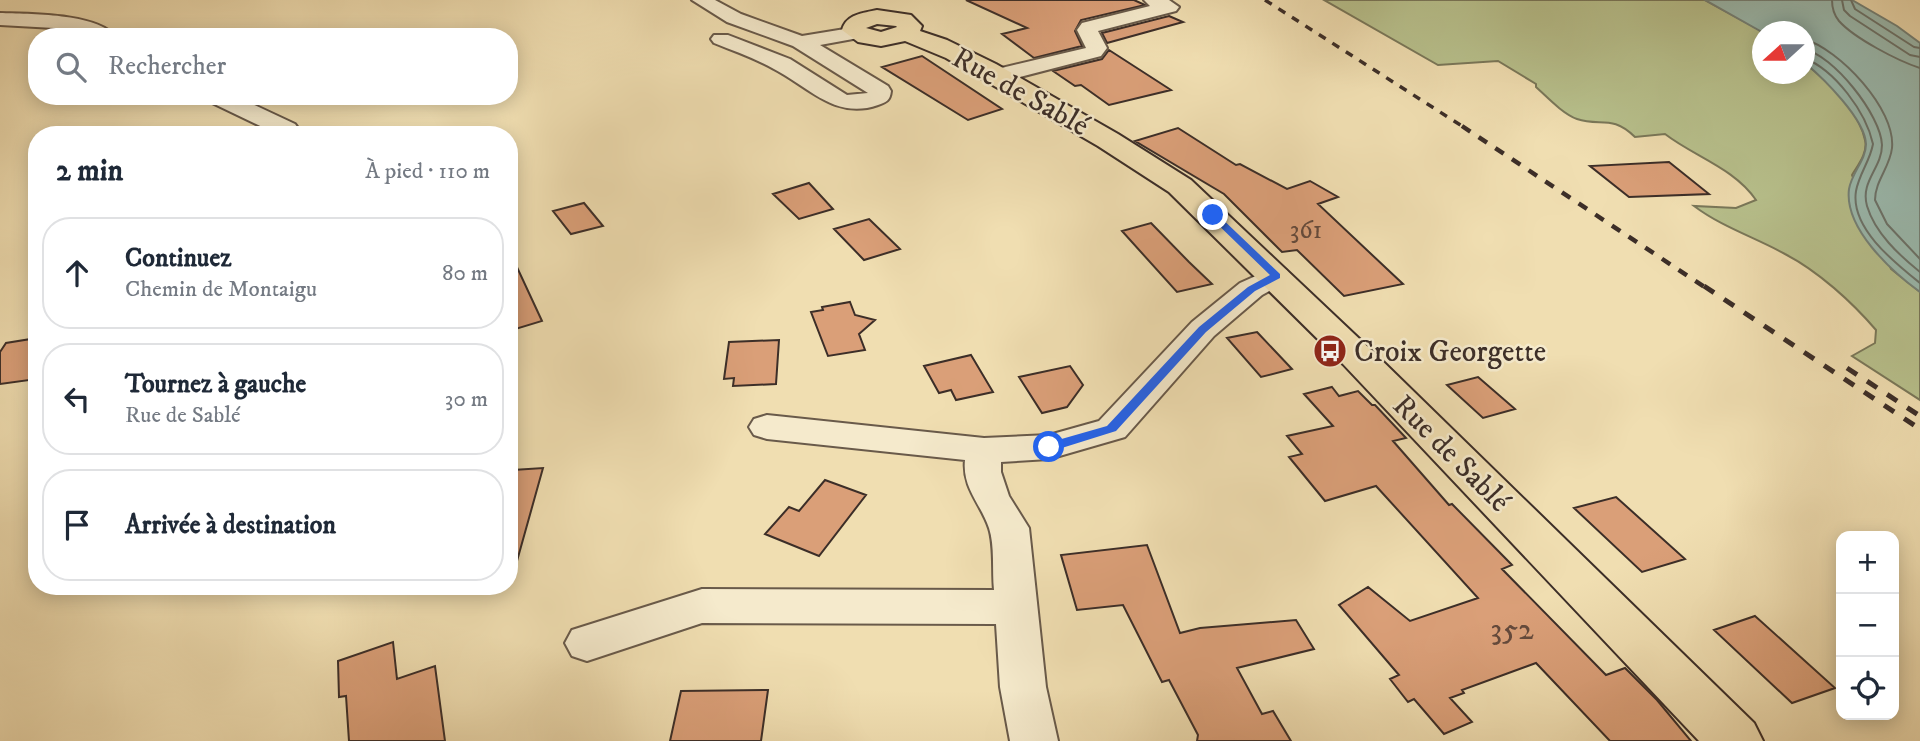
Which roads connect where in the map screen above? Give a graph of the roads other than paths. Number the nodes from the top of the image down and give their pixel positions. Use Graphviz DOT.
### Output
graph roads {
  1 [pos="701,0"];
  2 [pos="857,0"];
  3 [pos="1168,6"];
  4 [pos="0,19"];
  5 [pos="891,25"];
  6 [pos="91,28"];
  7 [pos="857,33"];
  8 [pos="721,39"];
  9 [pos="800,43"];
  10 [pos="998,76"];
  11 [pos="235,105"];
  12 [pos="281,126"];
  13 [pos="1276,276"];
  14 [pos="766,427"];
  15 [pos="984,450"];
  16 [pos="1017,607"];
  17 [pos="587,643"];
  18 [pos="1034,741"];
  19 [pos="1735,741"];
  1 -- 9 [label="street"];
  2 -- 5 [label="main road, Rue de Sablé"];
  3 -- 10 [label="street"];
  4 -- 6 [label="street"];
  5 -- 7 [label="main road"];
  5 -- 7 [label="main road"];
  5 -- 10 [label="main road, Rue de Sablé"];
  7 -- 9 [label="street"];
  8 -- 9 [label="street"];
  10 -- 13 [label="main road, Rue de Sablé"];
  11 -- 12 [label="street"];
  13 -- 15 [label="street"];
  13 -- 19 [label="main road, Rue de Sablé"];
  14 -- 15 [label="street"];
  15 -- 16 [label="street"];
  16 -- 17 [label="street"];
  16 -- 18 [label="street"];
}
